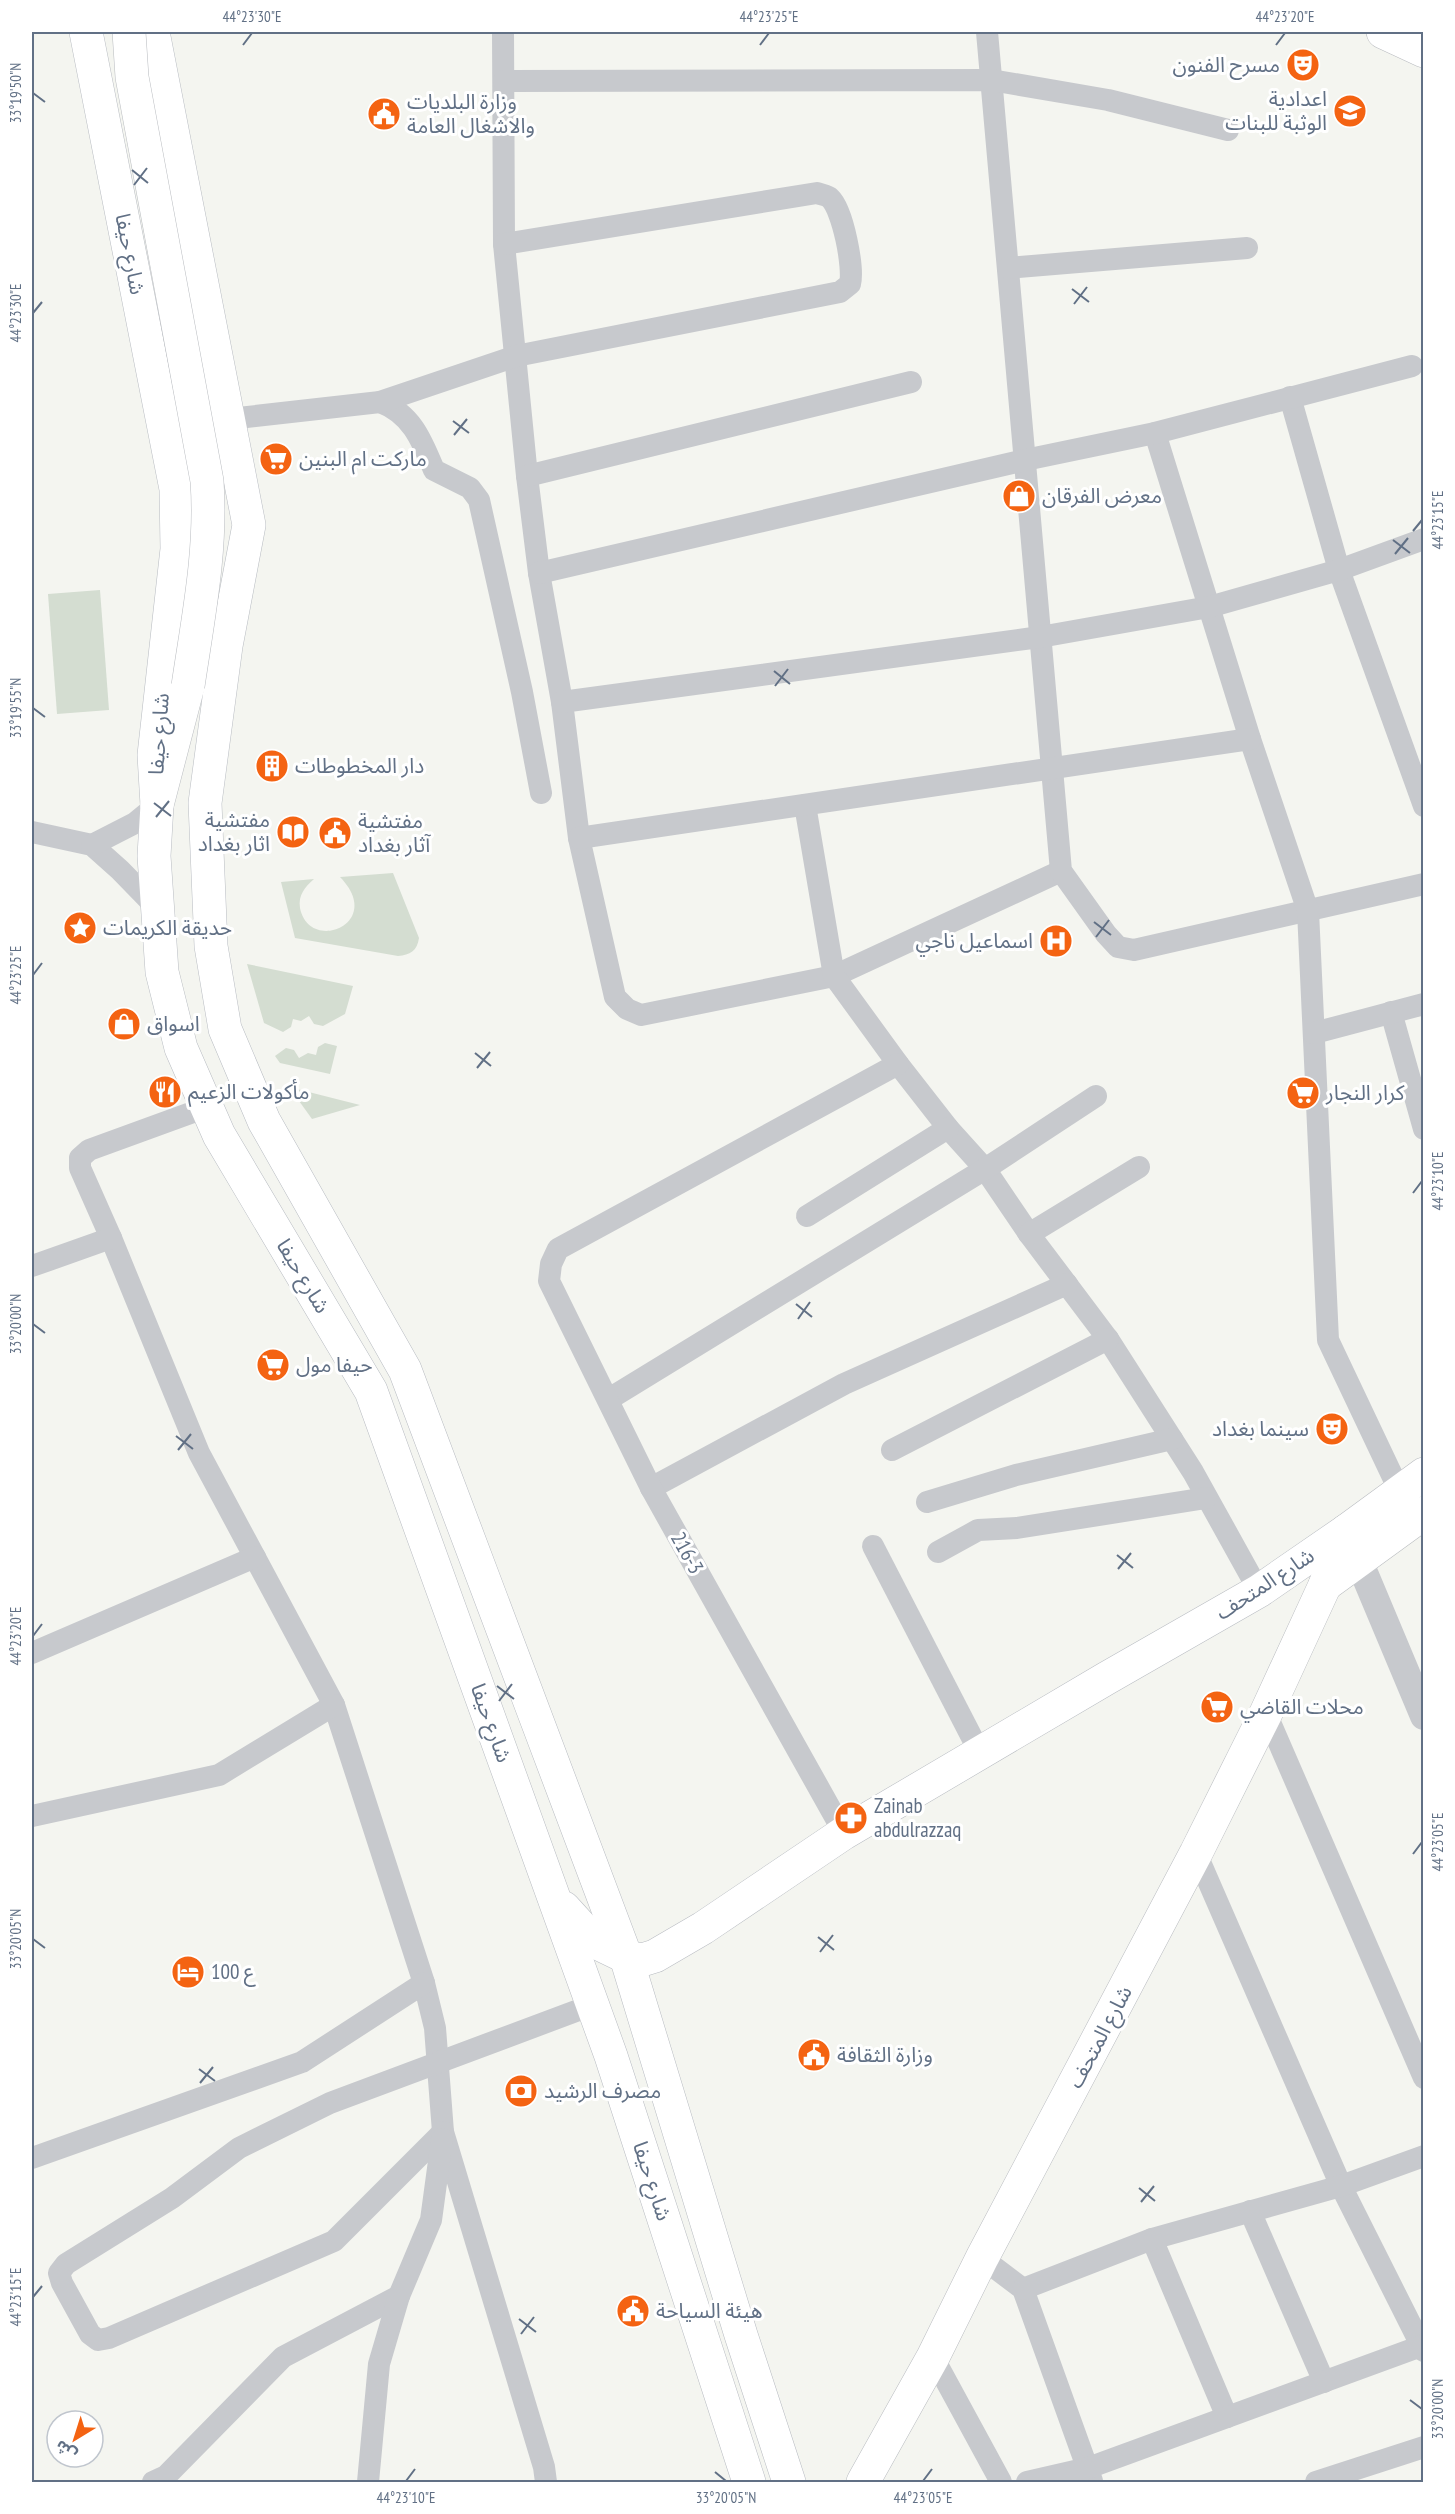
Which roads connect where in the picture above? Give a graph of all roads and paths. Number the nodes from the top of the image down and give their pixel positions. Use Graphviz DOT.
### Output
graph roads {
  1 [pos="86,32"];
  2 [pos="129,32"];
  3 [pos="153,32"];
  4 [pos="503,32"];
  5 [pos="987,32"];
  6 [pos="1383,32"];
  7 [pos="1424,51"];
  8 [pos="991,80"];
  9 [pos="504,81"];
  10 [pos="168,111"];
  11 [pos="105,127"];
  12 [pos="1228,130"];
  13 [pos="504,244"];
  14 [pos="1247,248"];
  15 [pos="1008,268"];
  16 [pos="516,356"];
  17 [pos="1412,366"];
  18 [pos="911,382"];
  19 [pos="1290,397"];
  20 [pos="380,402"];
  21 [pos="229,419"];
  22 [pos="1155,433"];
  23 [pos="1025,460"];
  24 [pos="526,476"];
  25 [pos="1424,539"];
  26 [pos="1339,570"];
  27 [pos="539,573"];
  28 [pos="1209,607"];
  29 [pos="1040,637"];
  30 [pos="562,702"];
  31 [pos="1250,740"];
  32 [pos="1052,769"];
  33 [pos="541,793"];
  34 [pos="157,805"];
  35 [pos="805,805"];
  36 [pos="1424,806"];
  37 [pos="32,832"];
  38 [pos="579,838"];
  39 [pos="92,845"];
  40 [pos="1061,871"];
  41 [pos="1424,884"];
  42 [pos="157,908"];
  43 [pos="1308,911"];
  44 [pos="834,976"];
  45 [pos="1424,1004"];
  46 [pos="1392,1012"];
  47 [pos="1314,1033"];
  48 [pos="898,1064"];
  49 [pos="1096,1096"];
  50 [pos="207,1107"];
  51 [pos="948,1128"];
  52 [pos="1424,1129"];
  53 [pos="1139,1167"];
  54 [pos="985,1169"];
  55 [pos="807,1216"];
  56 [pos="1029,1234"];
  57 [pos="111,1238"];
  58 [pos="32,1266"];
  59 [pos="1067,1284"];
  60 [pos="1108,1340"];
  61 [pos="609,1399"];
  62 [pos="1172,1439"];
  63 [pos="892,1450"];
  64 [pos="1412,1483"];
  65 [pos="651,1488"];
  66 [pos="1206,1498"];
  67 [pos="927,1502"];
  68 [pos="1424,1513"];
  69 [pos="1346,1531"];
  70 [pos="873,1546"];
  71 [pos="938,1552"];
  72 [pos="255,1557"];
  73 [pos="1359,1560"];
  74 [pos="1325,1585"];
  75 [pos="1265,1588"];
  76 [pos="32,1653"];
  77 [pos="334,1705"];
  78 [pos="1266,1713"];
  79 [pos="1424,1716"];
  80 [pos="980,1753"];
  81 [pos="32,1816"];
  82 [pos="844,1833"];
  83 [pos="1196,1853"];
  84 [pos="554,1898"];
  85 [pos="703,1928"];
  86 [pos="626,1957"];
  87 [pos="424,1983"];
  88 [pos="592,2005"];
  89 [pos="640,2006"];
  90 [pos="610,2056"];
  91 [pos="438,2062"];
  92 [pos="1424,2078"];
  93 [pos="443,2132"];
  94 [pos="1424,2156"];
  95 [pos="32,2158"];
  96 [pos="1341,2186"];
  97 [pos="1250,2211"];
  98 [pos="1152,2239"];
  99 [pos="982,2258"];
  100 [pos="1023,2289"];
  101 [pos="399,2296"];
  102 [pos="1423,2347"];
  103 [pos="933,2357"];
  104 [pos="1324,2382"];
  105 [pos="1227,2417"];
  106 [pos="1424,2447"];
  107 [pos="1090,2475"];
  108 [pos="153,2482"];
  109 [pos="368,2482"];
  110 [pos="546,2482"];
  111 [pos="749,2482"];
  112 [pos="789,2482"];
  113 [pos="863,2482"];
  114 [pos="1001,2482"];
  115 [pos="1026,2482"];
  116 [pos="1316,2482"];
  1 -- 11 [label="main road, شارع حيفا"];
  2 -- 34 [label="main road, bridge"];
  3 -- 10 [label="main road, شارع حيفا"];
  4 -- 9 [label="street"];
  5 -- 8 [label="street"];
  6 -- 7 [label="main road"];
  8 -- 9 [label="street"];
  8 -- 12 [label="street"];
  8 -- 15 [label="street"];
  9 -- 13 [label="street"];
  10 -- 11 [label="main road"];
  10 -- 21 [label="main road, شارع حيفا"];
  11 -- 34 [label="main road, شارع حيفا"];
  13 -- 16 [label="street"];
  13 -- 16 [label="street"];
  14 -- 15 [label="street"];
  15 -- 23 [label="street"];
  16 -- 20 [label="street"];
  16 -- 24 [label="street"];
  17 -- 19 [label="street"];
  18 -- 24 [label="street"];
  19 -- 22 [label="street"];
  19 -- 26 [label="street"];
  20 -- 21 [label="street"];
  20 -- 33 [label="street"];
  21 -- 86 [label="main road, شارع حيفا"];
  22 -- 23 [label="street"];
  22 -- 28 [label="street"];
  23 -- 27 [label="street"];
  23 -- 29 [label="street"];
  24 -- 27 [label="street"];
  25 -- 26 [label="street"];
  26 -- 28 [label="street"];
  26 -- 36 [label="street"];
  27 -- 30 [label="street"];
  28 -- 29 [label="street"];
  28 -- 31 [label="street"];
  29 -- 30 [label="street"];
  29 -- 32 [label="street"];
  30 -- 38 [label="street"];
  31 -- 32 [label="street"];
  31 -- 43 [label="street"];
  32 -- 35 [label="street"];
  32 -- 40 [label="street"];
  34 -- 39 [label="street"];
  34 -- 42 [label="main road, شارع حيفا"];
  35 -- 38 [label="street"];
  35 -- 44 [label="street"];
  37 -- 39 [label="street"];
  38 -- 44 [label="street"];
  39 -- 42 [label="street"];
  40 -- 43 [label="street"];
  40 -- 44 [label="street"];
  41 -- 43 [label="street"];
  42 -- 50 [label="main road, شارع حيفا"];
  43 -- 47 [label="street"];
  44 -- 48 [label="street"];
  45 -- 46 [label="street"];
  46 -- 47 [label="street"];
  46 -- 52 [label="street"];
  47 -- 64 [label="street"];
  48 -- 51 [label="street"];
  48 -- 61 [label="street, 216-3"];
  49 -- 54 [label="street"];
  50 -- 57 [label="street"];
  50 -- 84 [label="main road, شارع حيفا"];
  51 -- 54 [label="street"];
  51 -- 55 [label="street"];
  53 -- 56 [label="street"];
  54 -- 56 [label="street"];
  54 -- 61 [label="street"];
  56 -- 59 [label="street"];
  57 -- 58 [label="street"];
  57 -- 72 [label="street"];
  59 -- 60 [label="street"];
  59 -- 65 [label="street"];
  60 -- 62 [label="street"];
  60 -- 63 [label="street"];
  61 -- 65 [label="street, 216-3"];
  62 -- 66 [label="street"];
  62 -- 67 [label="street"];
  64 -- 69 [label="main road, شارع المتحف"];
  65 -- 82 [label="street, 216-3"];
  66 -- 71 [label="street"];
  66 -- 75 [label="street"];
  68 -- 73 [label="main road, شارع المتحف"];
  69 -- 74 [label="main road, شارع المتحف"];
  69 -- 75 [label="main road, شارع المتحف"];
  70 -- 80 [label="street"];
  72 -- 76 [label="street"];
  72 -- 77 [label="street"];
  73 -- 74 [label="main road, شارع المتحف"];
  73 -- 79 [label="street"];
  74 -- 75 [label="main road"];
  74 -- 78 [label="main road, شارع المتحف"];
  75 -- 80 [label="main road, شارع المتحف"];
  77 -- 81 [label="street"];
  77 -- 87 [label="street"];
  78 -- 83 [label="main road, شارع المتحف"];
  78 -- 92 [label="street"];
  80 -- 82 [label="main road, شارع المتحف"];
  82 -- 85 [label="main road, شارع المتحف"];
  83 -- 96 [label="street"];
  83 -- 99 [label="main road, شارع المتحف"];
  84 -- 86 [label="main road"];
  84 -- 88 [label="main road, شارع حيفا"];
  85 -- 86 [label="main road, شارع المتحف"];
  85 -- 89 [label="main road"];
  86 -- 89 [label="main road, شارع حيفا"];
  87 -- 91 [label="street"];
  87 -- 95 [label="street"];
  88 -- 90 [label="main road, شارع حيفا"];
  88 -- 91 [label="street"];
  89 -- 90 [label="main road"];
  89 -- 112 [label="main road, شارع حيفا"];
  90 -- 111 [label="main road, شارع حيفا"];
  91 -- 93 [label="street"];
  91 -- 93 [label="street"];
  93 -- 101 [label="street"];
  93 -- 110 [label="street"];
  94 -- 96 [label="street"];
  96 -- 97 [label="street"];
  96 -- 102 [label="street"];
  97 -- 98 [label="street"];
  97 -- 104 [label="street"];
  98 -- 100 [label="street"];
  98 -- 105 [label="street"];
  99 -- 100 [label="street"];
  99 -- 103 [label="main road, شارع المتحف"];
  100 -- 107 [label="street"];
  101 -- 108 [label="street"];
  101 -- 109 [label="street"];
  102 -- 104 [label="street"];
  103 -- 113 [label="main road, شارع المتحف"];
  103 -- 114 [label="street"];
  104 -- 105 [label="street"];
  105 -- 107 [label="street"];
  106 -- 116 [label="street"];
  107 -- 115 [label="street"];
}
